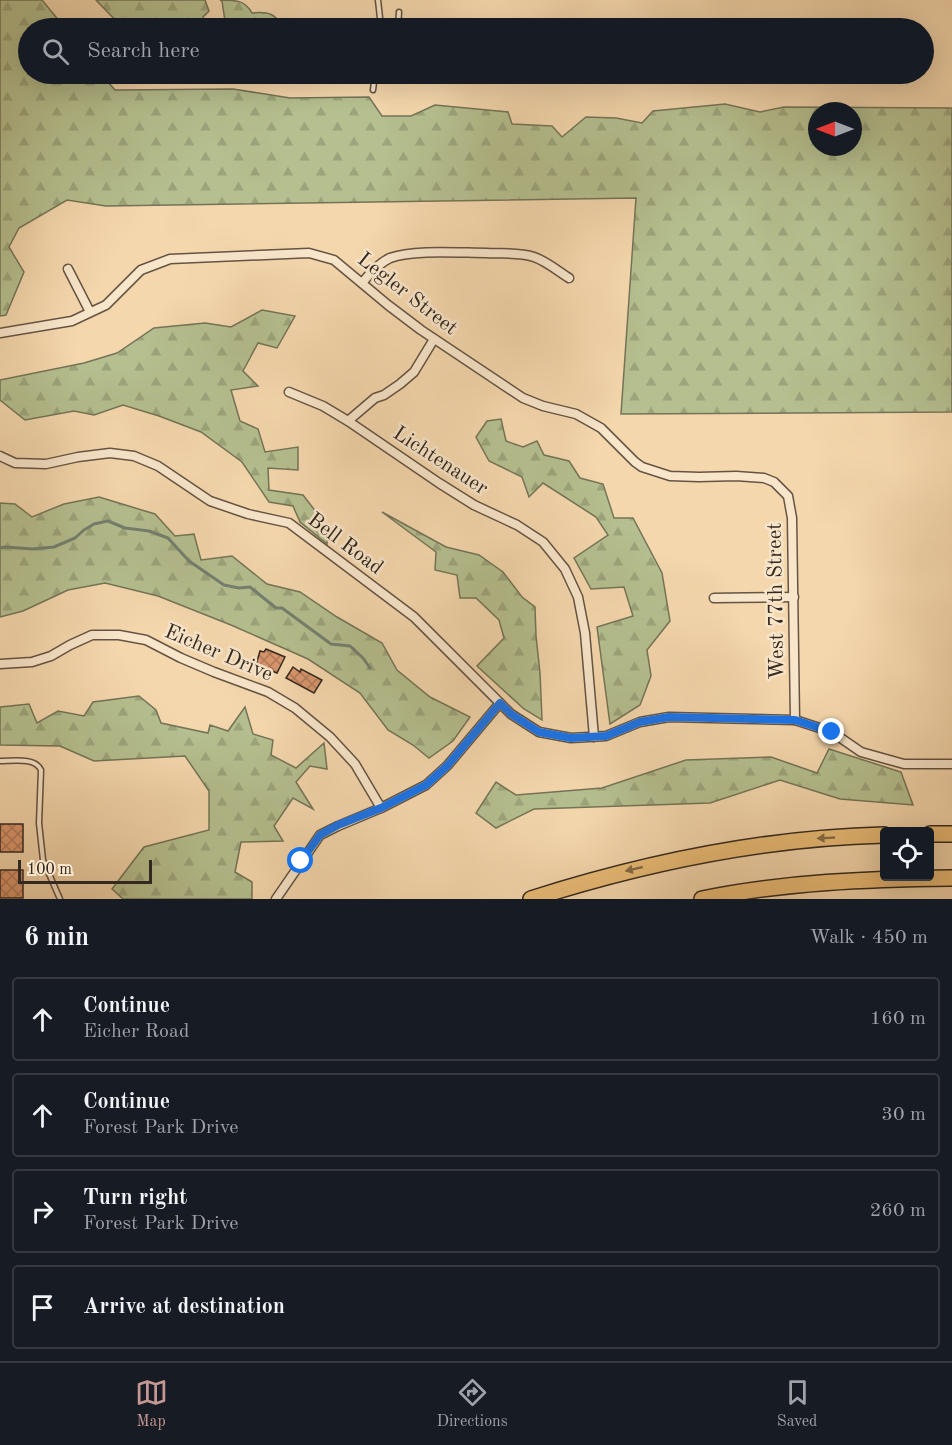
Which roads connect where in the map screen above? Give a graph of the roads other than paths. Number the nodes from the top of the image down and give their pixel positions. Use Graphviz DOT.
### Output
graph roads {
  1 [pos="378,0"];
  2 [pos="399,12"];
  3 [pos="380,18"];
  4 [pos="399,18"];
  5 [pos="374,84"];
  6 [pos="374,90"];
  7 [pos="68,269"];
  8 [pos="569,278"];
  9 [pos="362,283"];
  10 [pos="90,312"];
  11 [pos="0,333"];
  12 [pos="434,339"];
  13 [pos="289,392"];
  14 [pos="348,421"];
  15 [pos="0,456"];
  16 [pos="778,485"];
  17 [pos="794,597"];
  18 [pos="714,598"];
  19 [pos="0,664"];
  20 [pos="500,703"];
  21 [pos="795,720"];
  22 [pos="594,737"];
  23 [pos="0,761"];
  24 [pos="952,764"];
  25 [pos="381,808"];
  26 [pos="934,834"];
  27 [pos="952,834"];
  28 [pos="880,835"];
  29 [pos="952,878"];
  30 [pos="60,899"];
  31 [pos="276,899"];
  32 [pos="531,899"];
  33 [pos="702,899"];
  1 -- 3 [label="lane"];
  2 -- 4 [label="lane"];
  5 -- 6 [label="lane"];
  7 -- 10 [label="street"];
  8 -- 9 [label="street"];
  9 -- 10 [label="street, Legler Street"];
  9 -- 12 [label="street, Legler Street"];
  10 -- 11 [label="street, Legler Street"];
  12 -- 14 [label="street"];
  12 -- 16 [label="street, Legler Street"];
  13 -- 14 [label="street, Lichtenauer"];
  14 -- 22 [label="street, Lichtenauer"];
  15 -- 20 [label="street, Bell Road"];
  16 -- 17 [label="street, West 77th Street"];
  17 -- 18 [label="street"];
  17 -- 21 [label="street, West 77th Street"];
  19 -- 25 [label="street, Eicher Drive"];
  20 -- 22 [label="street, Bell Road"];
  20 -- 25 [label="street"];
  21 -- 22 [label="street, Bell Road"];
  21 -- 24 [label="street, Bell Road"];
  23 -- 30 [label="lane"];
  25 -- 31 [label="street"];
  26 -- 27 [label="highway"];
  28 -- 32 [label="highway, one-way"];
  29 -- 33 [label="highway"];
}
